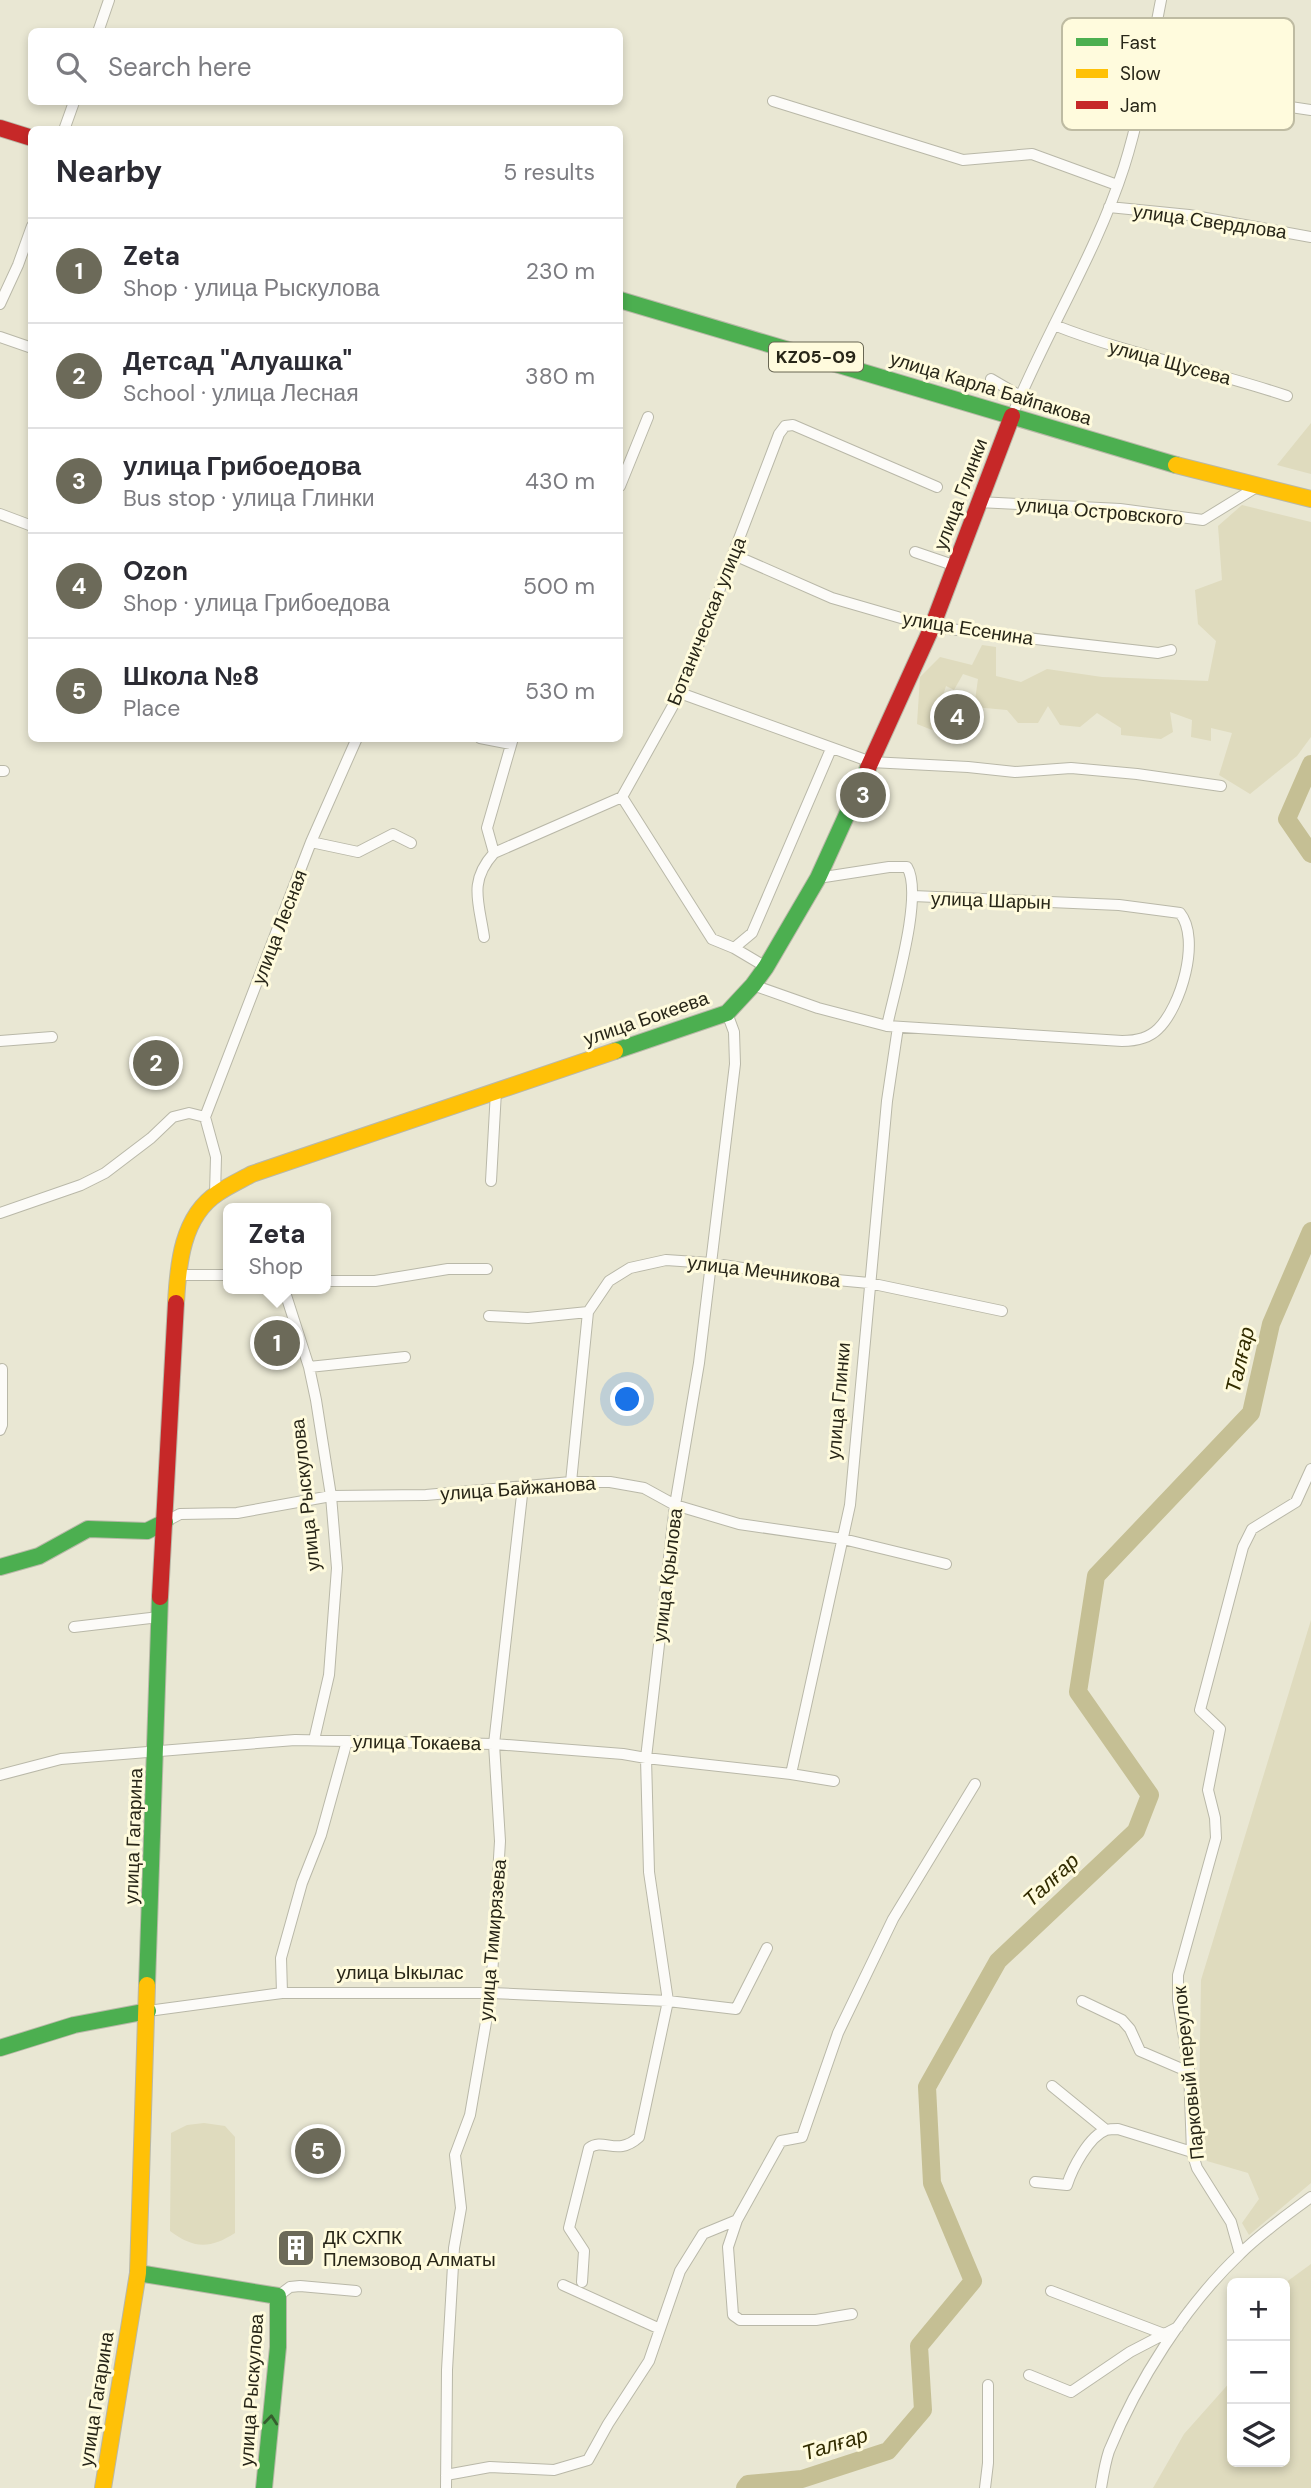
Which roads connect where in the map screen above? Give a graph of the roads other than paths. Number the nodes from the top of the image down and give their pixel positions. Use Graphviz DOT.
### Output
graph roads {
  1 [pos="109,0"];
  2 [pos="1161,0"];
  3 [pos="1157,18"];
  4 [pos="99,28"];
  5 [pos="773,101"];
  6 [pos="73,105"];
  7 [pos="65,126"];
  8 [pos="0,128"];
  9 [pos="1133,130"];
  10 [pos="28,137"];
  11 [pos="1117,185"];
  12 [pos="1109,207"];
  13 [pos="28,237"];
  14 [pos="1311,237"];
  15 [pos="623,301"];
  16 [pos="0,304"];
  17 [pos="1054,325"];
  18 [pos="0,337"];
  19 [pos="28,347"];
  20 [pos="991,379"];
  21 [pos="1020,396"];
  22 [pos="1287,396"];
  23 [pos="1012,416"];
  24 [pos="648,417"];
  25 [pos="623,479"];
  26 [pos="937,486"];
  27 [pos="1255,488"];
  28 [pos="1311,499"];
  29 [pos="978,502"];
  30 [pos="0,514"];
  31 [pos="28,524"];
  32 [pos="915,552"];
  33 [pos="734,555"];
  34 [pos="956,566"];
  35 [pos="932,627"];
  36 [pos="1171,650"];
  37 [pos="680,693"];
  38 [pos="354,742"];
  39 [pos="512,742"];
  40 [pos="831,748"];
  41 [pos="871,762"];
  42 [pos="1221,786"];
  43 [pos="622,797"];
  44 [pos="311,842"];
  45 [pos="411,844"];
  46 [pos="494,853"];
  47 [pos="818,878"];
  48 [pos="913,896"];
  49 [pos="484,937"];
  50 [pos="734,948"];
  51 [pos="766,967"];
  52 [pos="753,985"];
  53 [pos="727,1013"];
  54 [pos="893,1026"];
  55 [pos="52,1037"];
  56 [pos="0,1041"];
  57 [pos="496,1091"];
  58 [pos="205,1117"];
  59 [pos="491,1181"];
  60 [pos="215,1194"];
  61 [pos="0,1213"];
  62 [pos="710,1263"];
  63 [pos="487,1269"];
  64 [pos="177,1275"];
  65 [pos="223,1275"];
  66 [pos="331,1281"];
  67 [pos="869,1283"];
  68 [pos="286,1294"];
  69 [pos="1002,1311"];
  70 [pos="588,1312"];
  71 [pos="489,1316"];
  72 [pos="405,1357"];
  73 [pos="309,1367"];
  74 [pos="2,1369"];
  75 [pos="0,1430"];
  76 [pos="1311,1469"];
  77 [pos="571,1482"];
  78 [pos="523,1486"];
  79 [pos="331,1496"];
  80 [pos="675,1505"];
  81 [pos="165,1522"];
  82 [pos="147,1531"];
  83 [pos="843,1539"];
  84 [pos="163,1550"];
  85 [pos="946,1564"];
  86 [pos="0,1567"];
  87 [pos="159,1617"];
  88 [pos="74,1627"];
  89 [pos="314,1740"];
  90 [pos="346,1741"];
  91 [pos="494,1744"];
  92 [pos="156,1750"];
  93 [pos="646,1758"];
  94 [pos="0,1774"];
  95 [pos="791,1774"];
  96 [pos="834,1781"];
  97 [pos="975,1784"];
  98 [pos="767,1948"];
  99 [pos="282,1993"];
  100 [pos="491,1993"];
  101 [pos="668,2001"];
  102 [pos="1082,2001"];
  103 [pos="148,2011"];
  104 [pos="0,2048"];
  105 [pos="1190,2081"];
  106 [pos="1052,2086"];
  107 [pos="1106,2130"];
  108 [pos="1192,2152"];
  109 [pos="1035,2182"];
  110 [pos="1311,2197"];
  111 [pos="737,2220"];
  112 [pos="1240,2254"];
  113 [pos="138,2273"];
  114 [pos="582,2282"];
  115 [pos="563,2286"];
  116 [pos="356,2291"];
  117 [pos="1051,2291"];
  118 [pos="278,2296"];
  119 [pos="852,2314"];
  120 [pos="1180,2326"];
  121 [pos="660,2329"];
  122 [pos="1164,2334"];
  123 [pos="1029,2375"];
  124 [pos="988,2385"];
  125 [pos="446,2475"];
  126 [pos="103,2488"];
  127 [pos="264,2488"];
  128 [pos="446,2488"];
  129 [pos="985,2488"];
  130 [pos="1101,2488"];
  1 -- 4 [label="street"];
  2 -- 3 [label="street, улица Глинки"];
  5 -- 11 [label="street"];
  6 -- 7 [label="street"];
  8 -- 10 [label="main road"];
  9 -- 11 [label="street, улица Глинки"];
  11 -- 12 [label="street, улица Глинки"];
  12 -- 14 [label="street, улица Свердлова"];
  12 -- 17 [label="street, улица Глинки"];
  13 -- 16 [label="street"];
  15 -- 23 [label="main road, улица Карла Байпакова / KZ05-09"];
  17 -- 21 [label="street, улица Глинки"];
  17 -- 22 [label="street, улица Щусева"];
  18 -- 19 [label="street"];
  20 -- 21 [label="street"];
  21 -- 23 [label="street, улица Глинки"];
  23 -- 27 [label="main road, улица Карла Байпакова / KZ05-09"];
  23 -- 29 [label="main road, улица Глинки"];
  24 -- 25 [label="street"];
  26 -- 33 [label="street, Ботаническая улица"];
  27 -- 28 [label="main road, улица Карла Байпакова / KZ05-09"];
  27 -- 29 [label="street, улица Островского"];
  29 -- 34 [label="main road, улица Глинки"];
  30 -- 31 [label="street"];
  32 -- 34 [label="street"];
  33 -- 35 [label="street, улица Есенина"];
  33 -- 37 [label="street, Ботаническая улица"];
  34 -- 35 [label="main road, улица Глинки"];
  35 -- 36 [label="street, улица Есенина"];
  35 -- 41 [label="main road, улица Глинки"];
  37 -- 40 [label="street"];
  37 -- 43 [label="street, Ботаническая улица"];
  38 -- 44 [label="street, улица Лесная"];
  39 -- 46 [label="street"];
  40 -- 41 [label="street"];
  40 -- 50 [label="street"];
  41 -- 42 [label="street"];
  41 -- 47 [label="main road, улица Глинки"];
  43 -- 46 [label="street"];
  43 -- 50 [label="street"];
  44 -- 45 [label="street"];
  44 -- 58 [label="street, улица Лесная"];
  46 -- 49 [label="street"];
  47 -- 48 [label="street, улица Шарын"];
  47 -- 51 [label="main road, улица Глинки"];
  48 -- 54 [label="street, улица Глинки"];
  48 -- 54 [label="street, улица Шарын"];
  50 -- 51 [label="street"];
  51 -- 52 [label="main road, улица Глинки"];
  52 -- 53 [label="main road, улица Бокеева"];
  52 -- 54 [label="street"];
  53 -- 57 [label="main road, улица Бокеева"];
  53 -- 62 [label="street, улица Крылова"];
  54 -- 67 [label="street, улица Глинки"];
  55 -- 56 [label="street"];
  57 -- 59 [label="street"];
  57 -- 60 [label="main road, улица Бокеева"];
  58 -- 60 [label="street"];
  58 -- 61 [label="street"];
  60 -- 64 [label="main road, улица Гагарина"];
  62 -- 67 [label="street, улица Мечникова"];
  62 -- 70 [label="street, улица Мечникова"];
  62 -- 80 [label="street, улица Крылова"];
  63 -- 66 [label="street"];
  64 -- 65 [label="street"];
  64 -- 81 [label="main road, улица Гагарина"];
  67 -- 69 [label="street, улица Мечникова"];
  67 -- 83 [label="street, улица Глинки"];
  68 -- 73 [label="street, улица Рыскулова"];
  70 -- 71 [label="street"];
  70 -- 77 [label="street, улица Мечникова"];
  72 -- 73 [label="street"];
  73 -- 79 [label="street, улица Рыскулова"];
  74 -- 75 [label="street"];
  76 -- 105 [label="street, Парковый переулок"];
  77 -- 78 [label="street, улица Байжанова"];
  77 -- 80 [label="street, улица Байжанова"];
  78 -- 79 [label="street, улица Байжанова"];
  78 -- 91 [label="street, улица Тимирязева"];
  79 -- 81 [label="street, улица Байжанова"];
  79 -- 89 [label="street, улица Рыскулова"];
  80 -- 83 [label="street, улица Байжанова"];
  80 -- 93 [label="street, улица Крылова"];
  81 -- 82 [label="main road"];
  81 -- 84 [label="main road, улица Гагарина"];
  82 -- 84 [label="main road"];
  82 -- 86 [label="main road"];
  83 -- 85 [label="street, улица Байжанова"];
  83 -- 95 [label="street, улица Глинки"];
  84 -- 87 [label="main road, улица Гагарина"];
  87 -- 88 [label="street"];
  87 -- 92 [label="main road, улица Гагарина"];
  89 -- 90 [label="street, улица Токаева"];
  89 -- 92 [label="street, улица Токаева"];
  90 -- 91 [label="street, улица Токаева"];
  90 -- 99 [label="street"];
  91 -- 93 [label="street, улица Токаева"];
  91 -- 100 [label="street, улица Тимирязева"];
  92 -- 94 [label="street, улица Токаева"];
  92 -- 103 [label="main road, улица Гагарина"];
  93 -- 95 [label="street, улица Токаева"];
  93 -- 101 [label="street, улица Крылова"];
  95 -- 96 [label="street, улица Токаева"];
  97 -- 111 [label="street"];
  98 -- 101 [label="street, улица Ыкылас"];
  99 -- 100 [label="street, улица Ыкылас"];
  99 -- 103 [label="street, улица Ыкылас"];
  100 -- 101 [label="street, улица Ыкылас"];
  100 -- 125 [label="street, улица Тимирязева"];
  101 -- 114 [label="street, улица Крылова"];
  102 -- 105 [label="street"];
  103 -- 104 [label="main road, улица Ыкылас"];
  103 -- 113 [label="main road, улица Гагарина"];
  105 -- 108 [label="street, Парковый переулок"];
  106 -- 107 [label="street"];
  107 -- 108 [label="street"];
  107 -- 109 [label="street"];
  108 -- 112 [label="street, Парковый переулок"];
  110 -- 112 [label="street"];
  111 -- 119 [label="street"];
  111 -- 121 [label="street"];
  112 -- 120 [label="street"];
  113 -- 118 [label="main road"];
  113 -- 126 [label="main road, улица Гагарина"];
  115 -- 121 [label="street"];
  116 -- 118 [label="street"];
  117 -- 122 [label="street"];
  127 -- 118 [label="main road, улица Рыскулова, one-way"];
  120 -- 122 [label="street"];
  120 -- 130 [label="street"];
  121 -- 125 [label="street"];
  122 -- 123 [label="street"];
  124 -- 129 [label="street"];
  125 -- 128 [label="street, улица Тимирязева"];
}
